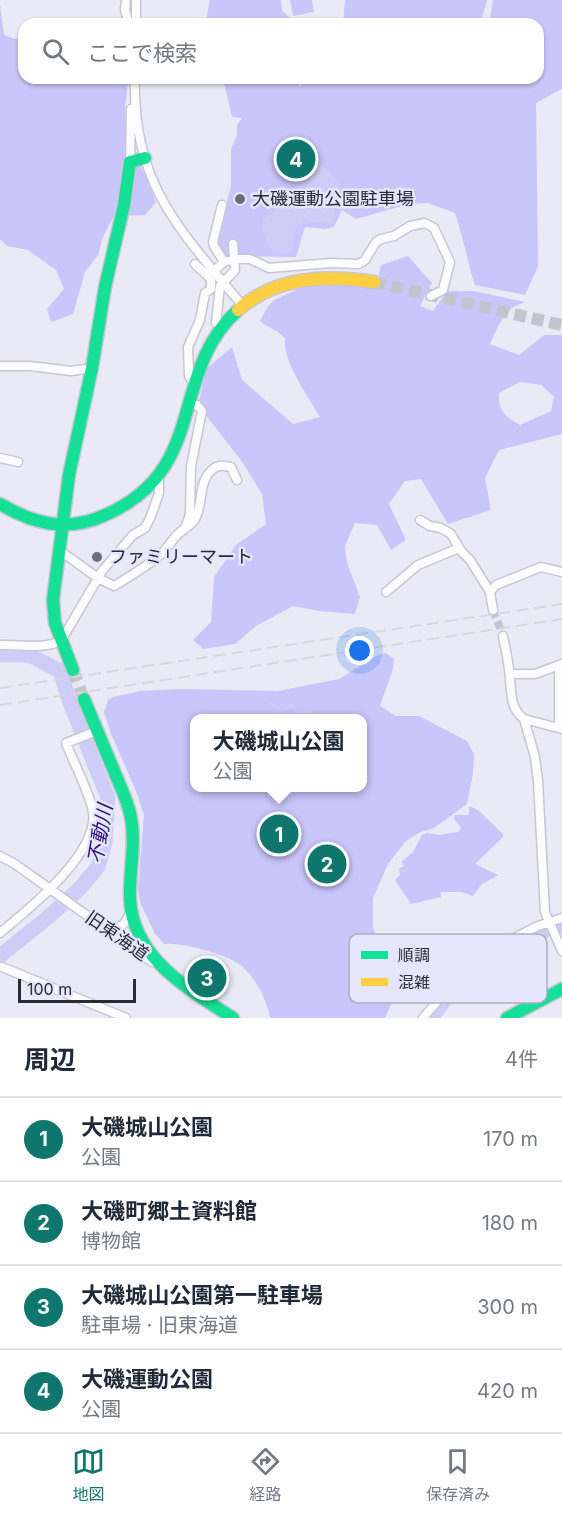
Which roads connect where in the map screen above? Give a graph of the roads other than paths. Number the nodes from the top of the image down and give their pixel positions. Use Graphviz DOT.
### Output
graph roads {
  1 [pos="126,0"];
  2 [pos="136,0"];
  3 [pos="128,18"];
  4 [pos="136,18"];
  5 [pos="135,84"];
  6 [pos="134,100"];
  7 [pos="145,158"];
  8 [pos="130,162"];
  9 [pos="222,205"];
  10 [pos="233,244"];
  11 [pos="234,260"];
  12 [pos="224,262"];
  13 [pos="195,264"];
  14 [pos="214,271"];
  15 [pos="223,282"];
  16 [pos="374,282"];
  17 [pos="430,296"];
  18 [pos="242,305"];
  19 [pos="216,323"];
  20 [pos="0,366"];
  21 [pos="92,368"];
  22 [pos="195,385"];
  23 [pos="189,403"];
  24 [pos="0,458"];
  25 [pos="18,462"];
  26 [pos="159,475"];
  27 [pos="237,480"];
  28 [pos="0,504"];
  29 [pos="420,520"];
  30 [pos="62,527"];
  31 [pos="185,528"];
  32 [pos="459,548"];
  33 [pos="59,550"];
  34 [pos="562,572"];
  35 [pos="98,578"];
  36 [pos="386,592"];
  37 [pos="489,592"];
  38 [pos="493,610"];
  39 [pos="503,636"];
  40 [pos="61,641"];
  41 [pos="0,645"];
  42 [pos="561,664"];
  43 [pos="73,670"];
  44 [pos="510,674"];
  45 [pos="84,699"];
  46 [pos="524,719"];
  47 [pos="560,729"];
  48 [pos="95,732"];
  49 [pos="0,856"];
  50 [pos="54,891"];
  51 [pos="131,912"];
  52 [pos="562,918"];
  53 [pos="551,926"];
  54 [pos="109,931"];
  55 [pos="0,933"];
  56 [pos="526,934"];
  57 [pos="562,951"];
  58 [pos="2,967"];
  59 [pos="161,968"];
  60 [pos="562,989"];
  61 [pos="547,998"];
  62 [pos="436,1003"];
  63 [pos="538,1003"];
  64 [pos="515,1016"];
  65 [pos="126,1018"];
  66 [pos="233,1018"];
  67 [pos="423,1018"];
  1 -- 3 [label="street"];
  2 -- 4 [label="street"];
  5 -- 6 [label="street"];
  6 -- 7 [label="street"];
  6 -- 8 [label="street"];
  7 -- 8 [label="main road"];
  7 -- 14 [label="street"];
  8 -- 21 [label="main road"];
  9 -- 12 [label="street"];
  10 -- 11 [label="street"];
  11 -- 12 [label="street"];
  11 -- 15 [label="street"];
  11 -- 17 [label="street"];
  12 -- 14 [label="street"];
  13 -- 22 [label="street"];
  14 -- 15 [label="street"];
  15 -- 18 [label="street"];
  15 -- 19 [label="street"];
  16 -- 18 [label="main road"];
  18 -- 22 [label="main road"];
  20 -- 21 [label="street"];
  21 -- 30 [label="main road"];
  22 -- 23 [label="main road"];
  23 -- 26 [label="main road"];
  23 -- 31 [label="street"];
  24 -- 25 [label="street"];
  26 -- 30 [label="main road"];
  26 -- 35 [label="street"];
  27 -- 31 [label="street"];
  28 -- 30 [label="main road"];
  29 -- 32 [label="street"];
  30 -- 33 [label="main road"];
  31 -- 35 [label="street"];
  32 -- 36 [label="street"];
  32 -- 37 [label="street"];
  33 -- 35 [label="street"];
  33 -- 40 [label="main road"];
  34 -- 37 [label="street"];
  35 -- 40 [label="street"];
  37 -- 38 [label="street"];
  39 -- 44 [label="street"];
  40 -- 41 [label="street"];
  40 -- 43 [label="main road"];
  42 -- 44 [label="street"];
  42 -- 47 [label="street"];
  44 -- 46 [label="street"];
  45 -- 48 [label="main road"];
  46 -- 47 [label="street"];
  46 -- 53 [label="street"];
  48 -- 50 [label="street"];
  48 -- 51 [label="main road"];
  49 -- 50 [label="street, 旧東海道"];
  50 -- 54 [label="street, 旧東海道"];
  50 -- 55 [label="street"];
  51 -- 54 [label="street"];
  51 -- 59 [label="main road"];
  52 -- 53 [label="street"];
  53 -- 56 [label="street"];
  53 -- 57 [label="street"];
  54 -- 59 [label="street, 旧東海道"];
  58 -- 65 [label="street"];
  59 -- 66 [label="main road, 旧東海道"];
  60 -- 61 [label="main road"];
  62 -- 67 [label="street"];
  63 -- 64 [label="main road"];
}
